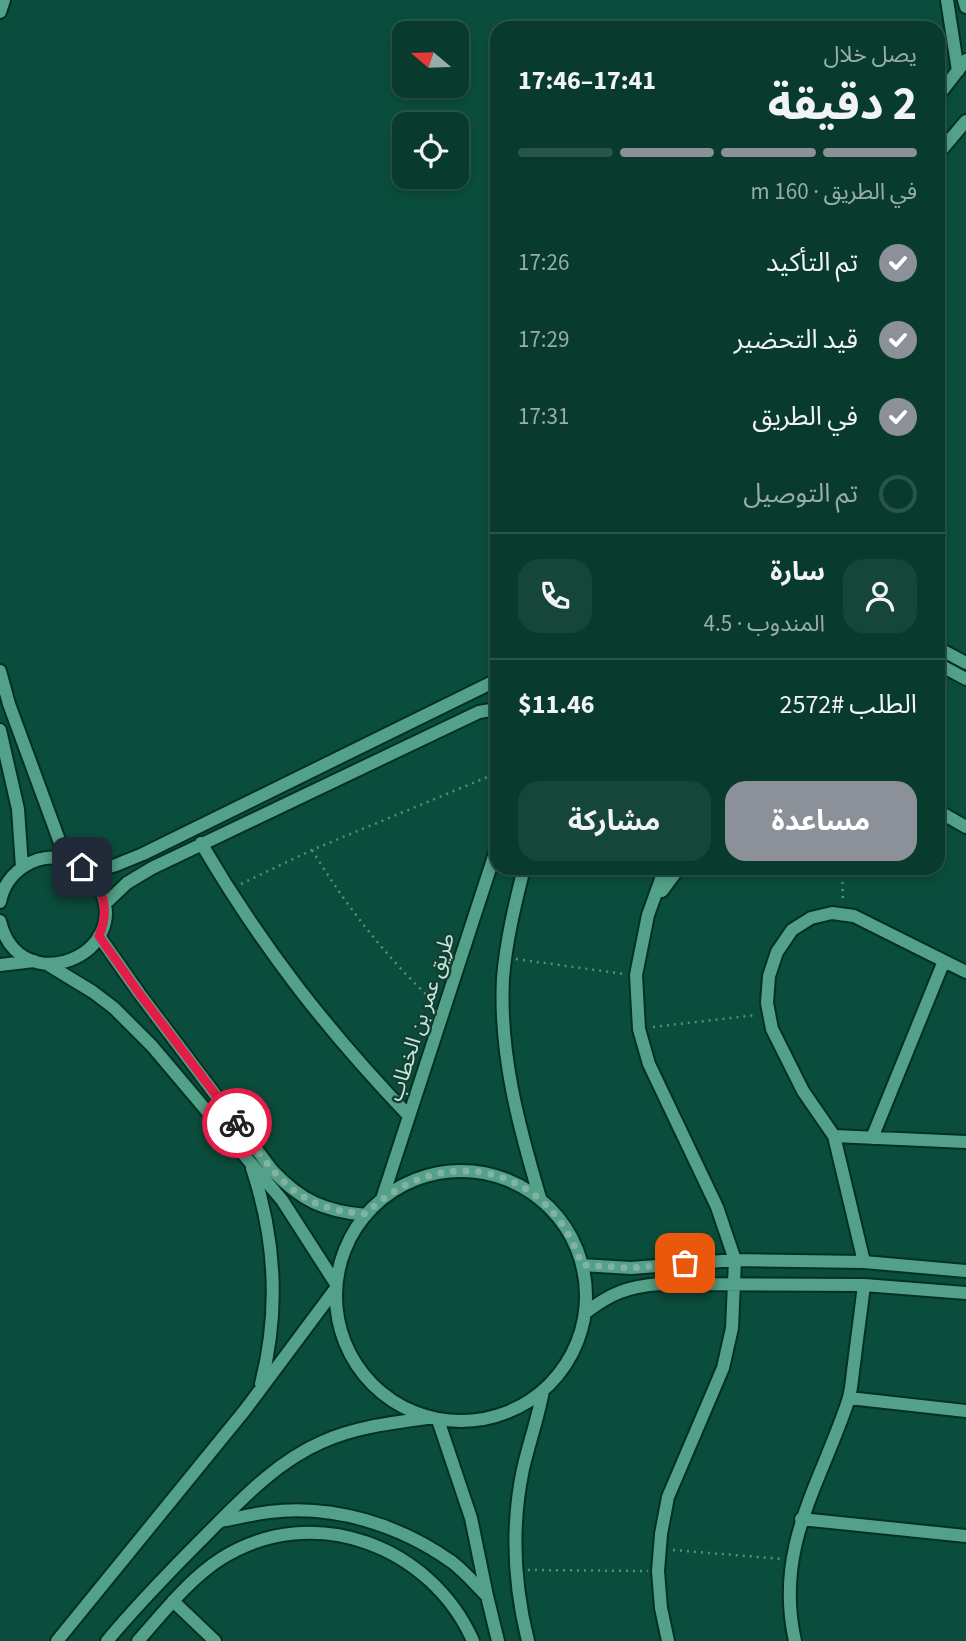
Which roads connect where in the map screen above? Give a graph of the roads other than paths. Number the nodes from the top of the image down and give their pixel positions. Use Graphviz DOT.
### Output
graph roads {
  1 [pos="4,0"];
  2 [pos="947,0"];
  3 [pos="964,0"];
  4 [pos="966,7"];
  5 [pos="0,12"];
  6 [pos="966,60"];
  7 [pos="958,71"];
  8 [pos="945,87"];
  9 [pos="966,121"];
  10 [pos="945,146"];
  11 [pos="945,652"];
  12 [pos="966,663"];
  13 [pos="945,668"];
  14 [pos="0,671"];
  15 [pos="966,679"];
  16 [pos="490,683"];
  17 [pos="490,710"];
  18 [pos="0,730"];
  19 [pos="945,815"];
  20 [pos="966,827"];
  21 [pos="201,844"];
  22 [pos="66,859"];
  23 [pos="22,867"];
  24 [pos="490,869"];
  25 [pos="89,873"];
  26 [pos="523,875"];
  27 [pos="662,875"];
  28 [pos="673,875"];
  29 [pos="0,902"];
  30 [pos="105,904"];
  31 [pos="648,915"];
  32 [pos="0,921"];
  33 [pos="99,936"];
  34 [pos="944,961"];
  35 [pos="40,963"];
  36 [pos="0,965"];
  37 [pos="966,972"];
  38 [pos="409,1116"];
  39 [pos="834,1136"];
  40 [pos="872,1138"];
  41 [pos="966,1142"];
  42 [pos="251,1164"];
  43 [pos="540,1198"];
  44 [pos="382,1199"];
  45 [pos="366,1214"];
  46 [pos="735,1260"];
  47 [pos="864,1262"];
  48 [pos="582,1265"];
  49 [pos="966,1271"];
  50 [pos="733,1282"];
  51 [pos="864,1285"];
  52 [pos="336,1286"];
  53 [pos="966,1293"];
  54 [pos="585,1314"];
  55 [pos="260,1390"];
  56 [pos="543,1391"];
  57 [pos="849,1398"];
  58 [pos="966,1411"];
  59 [pos="433,1419"];
  60 [pos="801,1519"];
  61 [pos="220,1521"];
  62 [pos="966,1536"];
  63 [pos="487,1597"];
  64 [pos="173,1601"];
  65 [pos="57,1641"];
  66 [pos="107,1641"];
  67 [pos="138,1641"];
  68 [pos="215,1641"];
  69 [pos="474,1641"];
  70 [pos="498,1641"];
  71 [pos="528,1641"];
  72 [pos="668,1641"];
  73 [pos="795,1641"];
  1 -- 5 [label="street"];
  2 -- 7 [label="street"];
  3 -- 4 [label="street"];
  6 -- 7 [label="street"];
  7 -- 8 [label="street"];
  9 -- 10 [label="street"];
  11 -- 12 [label="street"];
  13 -- 15 [label="street"];
  14 -- 22 [label="street"];
  16 -- 25 [label="street"];
  17 -- 21 [label="street"];
  18 -- 23 [label="street"];
  19 -- 20 [label="street"];
  21 -- 30 [label="street"];
  21 -- 38 [label="street"];
  22 -- 23 [label="street"];
  22 -- 25 [label="street"];
  23 -- 29 [label="street"];
  24 -- 38 [label="street, طريق عمر بن الخطاب"];
  25 -- 30 [label="street"];
  26 -- 43 [label="street"];
  27 -- 31 [label="street"];
  28 -- 31 [label="street"];
  30 -- 33 [label="street"];
  31 -- 46 [label="street"];
  32 -- 35 [label="street"];
  33 -- 35 [label="street"];
  33 -- 45 [label="street"];
  34 -- 37 [label="street"];
  34 -- 39 [label="street"];
  34 -- 40 [label="street"];
  35 -- 36 [label="street"];
  35 -- 42 [label="street"];
  38 -- 44 [label="street, طريق عمر بن الخطاب"];
  39 -- 40 [label="street"];
  39 -- 47 [label="street"];
  40 -- 41 [label="street"];
  42 -- 52 [label="street"];
  42 -- 55 [label="street"];
  43 -- 44 [label="street"];
  43 -- 48 [label="street"];
  44 -- 45 [label="street"];
  45 -- 52 [label="street"];
  46 -- 47 [label="street"];
  46 -- 48 [label="street"];
  46 -- 50 [label="street"];
  47 -- 49 [label="street"];
  48 -- 54 [label="street"];
  50 -- 51 [label="street"];
  50 -- 54 [label="street"];
  50 -- 72 [label="street"];
  51 -- 53 [label="street"];
  51 -- 57 [label="street"];
  52 -- 55 [label="street"];
  52 -- 59 [label="street"];
  54 -- 56 [label="street"];
  55 -- 65 [label="street"];
  56 -- 59 [label="street"];
  56 -- 71 [label="street"];
  57 -- 58 [label="street"];
  57 -- 60 [label="street"];
  59 -- 61 [label="street"];
  59 -- 63 [label="street"];
  60 -- 62 [label="street"];
  60 -- 73 [label="street"];
  61 -- 63 [label="street"];
  61 -- 66 [label="street"];
  63 -- 70 [label="street"];
  64 -- 67 [label="street"];
  64 -- 68 [label="street"];
  64 -- 69 [label="street"];
}
